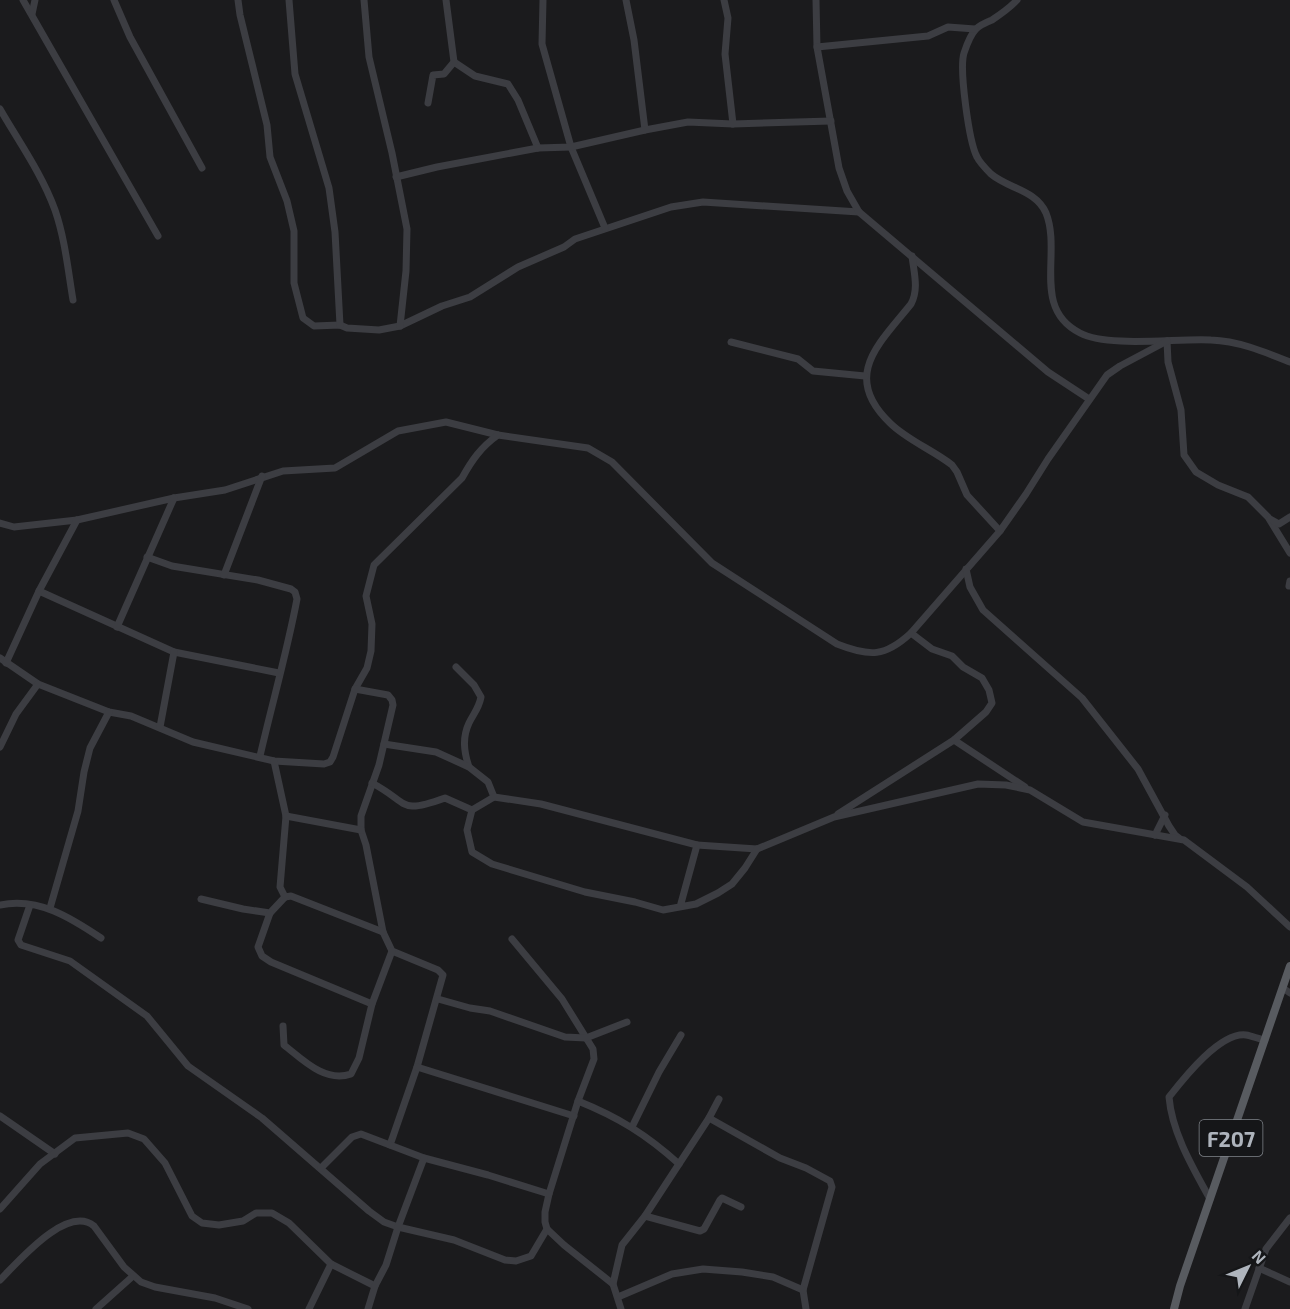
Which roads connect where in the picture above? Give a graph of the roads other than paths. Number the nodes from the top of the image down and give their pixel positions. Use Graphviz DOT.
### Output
graph roads {
  1 [pos="23,0"];
  2 [pos="35,0"];
  3 [pos="114,0"];
  4 [pos="238,0"];
  5 [pos="289,0"];
  6 [pos="364,0"];
  7 [pos="446,0"];
  8 [pos="543,0"];
  9 [pos="626,0"];
  10 [pos="724,0"];
  11 [pos="816,0"];
  12 [pos="1017,0"];
  13 [pos="32,14"];
  14 [pos="975,29"];
  15 [pos="817,47"];
  16 [pos="454,62"];
  17 [pos="428,103"];
  18 [pos="0,109"];
  19 [pos="831,121"];
  20 [pos="734,124"];
  21 [pos="645,130"];
  22 [pos="571,147"];
  23 [pos="538,148"];
  24 [pos="201,168"];
  25 [pos="396,177"];
  26 [pos="859,212"];
  27 [pos="605,228"];
  28 [pos="158,236"];
  29 [pos="912,256"];
  30 [pos="73,300"];
  31 [pos="340,325"];
  32 [pos="400,326"];
  33 [pos="1167,340"];
  34 [pos="731,342"];
  35 [pos="1290,362"];
  36 [pos="865,376"];
  37 [pos="1089,399"];
  38 [pos="498,435"];
  39 [pos="262,476"];
  40 [pos="174,498"];
  41 [pos="1268,517"];
  42 [pos="1290,518"];
  43 [pos="77,520"];
  44 [pos="0,523"];
  45 [pos="1000,531"];
  46 [pos="1290,553"];
  47 [pos="147,557"];
  48 [pos="966,569"];
  49 [pos="224,575"];
  50 [pos="39,591"];
  51 [pos="117,627"];
  52 [pos="910,633"];
  53 [pos="174,652"];
  54 [pos="3,660"];
  55 [pos="456,667"];
  56 [pos="279,673"];
  57 [pos="38,684"];
  58 [pos="355,689"];
  59 [pos="109,712"];
  60 [pos="160,727"];
  61 [pos="954,740"];
  62 [pos="384,744"];
  63 [pos="0,747"];
  64 [pos="260,756"];
  65 [pos="274,761"];
  66 [pos="469,767"];
  67 [pos="372,783"];
  68 [pos="1030,790"];
  69 [pos="494,797"];
  70 [pos="472,810"];
  71 [pos="1165,815"];
  72 [pos="286,816"];
  73 [pos="834,817"];
  74 [pos="361,830"];
  75 [pos="1155,835"];
  76 [pos="1184,840"];
  77 [pos="696,845"];
  78 [pos="757,849"];
  79 [pos="285,897"];
  80 [pos="201,899"];
  81 [pos="0,904"];
  82 [pos="30,905"];
  83 [pos="680,907"];
  84 [pos="50,908"];
  85 [pos="270,913"];
  86 [pos="1290,927"];
  87 [pos="383,932"];
  88 [pos="102,938"];
  89 [pos="512,939"];
  90 [pos="392,951"];
  91 [pos="1290,966"];
  92 [pos="1286,991"];
  93 [pos="438,999"];
  94 [pos="372,1004"];
  95 [pos="627,1022"];
  96 [pos="283,1026"];
  97 [pos="681,1035"];
  98 [pos="586,1038"];
  99 [pos="1264,1040"];
  100 [pos="417,1067"];
  101 [pos="719,1099"];
  102 [pos="578,1101"];
  103 [pos="0,1116"];
  104 [pos="574,1116"];
  105 [pos="709,1118"];
  106 [pos="632,1127"];
  107 [pos="390,1145"];
  108 [pos="55,1154"];
  109 [pos="424,1158"];
  110 [pos="679,1164"];
  111 [pos="321,1168"];
  112 [pos="549,1194"];
  113 [pos="1210,1199"];
  114 [pos="741,1207"];
  115 [pos="0,1209"];
  116 [pos="645,1216"];
  117 [pos="1290,1218"];
  118 [pos="398,1227"];
  119 [pos="547,1229"];
  120 [pos="331,1264"];
  121 [pos="1259,1268"];
  122 [pos="133,1276"];
  123 [pos="0,1280"];
  124 [pos="1290,1282"];
  125 [pos="613,1284"];
  126 [pos="375,1286"];
  127 [pos="803,1290"];
  128 [pos="618,1297"];
  129 [pos="96,1309"];
  130 [pos="248,1309"];
  131 [pos="309,1309"];
  132 [pos="368,1309"];
  133 [pos="621,1309"];
  134 [pos="806,1309"];
  135 [pos="1174,1309"];
  136 [pos="1245,1309"];
  1 -- 13 [label="street"];
  2 -- 13 [label="street"];
  3 -- 24 [label="street"];
  4 -- 31 [label="street"];
  5 -- 31 [label="street"];
  6 -- 25 [label="street"];
  7 -- 16 [label="street"];
  8 -- 22 [label="street"];
  9 -- 21 [label="street"];
  10 -- 20 [label="street"];
  11 -- 15 [label="street"];
  12 -- 14 [label="street"];
  13 -- 28 [label="street"];
  14 -- 15 [label="street"];
  14 -- 33 [label="street"];
  15 -- 19 [label="street"];
  16 -- 17 [label="street"];
  16 -- 23 [label="street"];
  18 -- 30 [label="street"];
  19 -- 20 [label="street"];
  19 -- 26 [label="street"];
  20 -- 21 [label="street"];
  21 -- 22 [label="street"];
  22 -- 23 [label="street"];
  22 -- 27 [label="street"];
  23 -- 25 [label="street"];
  25 -- 32 [label="street"];
  26 -- 27 [label="street"];
  26 -- 29 [label="street"];
  27 -- 32 [label="street"];
  29 -- 36 [label="street"];
  29 -- 37 [label="street"];
  31 -- 32 [label="street"];
  33 -- 35 [label="street"];
  33 -- 37 [label="street"];
  33 -- 41 [label="street"];
  34 -- 36 [label="street"];
  36 -- 45 [label="street"];
  37 -- 45 [label="street"];
  38 -- 39 [label="street"];
  38 -- 52 [label="street"];
  38 -- 58 [label="street"];
  39 -- 40 [label="street"];
  39 -- 49 [label="street"];
  40 -- 43 [label="street"];
  40 -- 47 [label="street"];
  41 -- 42 [label="street"];
  41 -- 46 [label="street"];
  43 -- 44 [label="street"];
  43 -- 50 [label="street"];
  45 -- 48 [label="street"];
  47 -- 49 [label="street"];
  47 -- 51 [label="street"];
  48 -- 52 [label="street"];
  48 -- 71 [label="street"];
  49 -- 56 [label="street"];
  50 -- 51 [label="street"];
  50 -- 54 [label="street"];
  51 -- 53 [label="street"];
  52 -- 61 [label="street"];
  53 -- 56 [label="street"];
  53 -- 60 [label="street"];
  54 -- 57 [label="street"];
  55 -- 66 [label="street"];
  56 -- 64 [label="street"];
  57 -- 59 [label="street"];
  57 -- 63 [label="street"];
  58 -- 62 [label="street"];
  58 -- 65 [label="street"];
  59 -- 60 [label="street"];
  59 -- 84 [label="street"];
  60 -- 64 [label="street"];
  61 -- 68 [label="street"];
  61 -- 73 [label="street"];
  62 -- 66 [label="street"];
  62 -- 67 [label="street"];
  64 -- 65 [label="street"];
  65 -- 72 [label="street"];
  66 -- 69 [label="street"];
  67 -- 70 [label="street"];
  67 -- 74 [label="street"];
  68 -- 73 [label="street"];
  68 -- 75 [label="street"];
  69 -- 70 [label="street"];
  69 -- 77 [label="street"];
  70 -- 83 [label="street"];
  71 -- 75 [label="street"];
  71 -- 76 [label="street"];
  72 -- 74 [label="street"];
  72 -- 79 [label="street"];
  73 -- 78 [label="street"];
  74 -- 87 [label="street"];
  75 -- 76 [label="street"];
  76 -- 86 [label="street"];
  77 -- 78 [label="street"];
  77 -- 83 [label="street"];
  78 -- 83 [label="street"];
  79 -- 85 [label="street"];
  79 -- 87 [label="street"];
  80 -- 85 [label="street"];
  81 -- 82 [label="street"];
  82 -- 84 [label="street"];
  82 -- 111 [label="street"];
  84 -- 88 [label="street"];
  85 -- 94 [label="street"];
  87 -- 90 [label="street"];
  89 -- 98 [label="street"];
  90 -- 93 [label="street"];
  90 -- 94 [label="street"];
  91 -- 92 [label="main road, F207"];
  92 -- 99 [label="main road, F207"];
  93 -- 98 [label="street"];
  93 -- 100 [label="street"];
  94 -- 96 [label="street"];
  95 -- 98 [label="street"];
  97 -- 106 [label="street"];
  98 -- 102 [label="street"];
  99 -- 113 [label="main road, F207"];
  99 -- 113 [label="street"];
  100 -- 104 [label="street"];
  100 -- 107 [label="street"];
  101 -- 105 [label="street"];
  102 -- 104 [label="street"];
  102 -- 106 [label="street"];
  103 -- 108 [label="street"];
  104 -- 112 [label="street"];
  105 -- 110 [label="street"];
  105 -- 127 [label="street"];
  106 -- 110 [label="street"];
  107 -- 109 [label="street"];
  107 -- 111 [label="street"];
  108 -- 115 [label="street"];
  108 -- 120 [label="street"];
  109 -- 112 [label="street"];
  109 -- 118 [label="street"];
  110 -- 116 [label="street"];
  111 -- 118 [label="street"];
  112 -- 119 [label="street"];
  113 -- 135 [label="main road, F207"];
  114 -- 116 [label="street"];
  116 -- 125 [label="street"];
  117 -- 121 [label="street"];
  118 -- 119 [label="street"];
  118 -- 126 [label="street"];
  119 -- 125 [label="street"];
  120 -- 126 [label="street"];
  120 -- 131 [label="street"];
  121 -- 124 [label="street"];
  121 -- 136 [label="street"];
  122 -- 123 [label="street"];
  122 -- 129 [label="street"];
  122 -- 130 [label="street"];
  125 -- 128 [label="street"];
  126 -- 132 [label="street"];
  127 -- 128 [label="street"];
  127 -- 134 [label="street"];
  128 -- 133 [label="street"];
}
